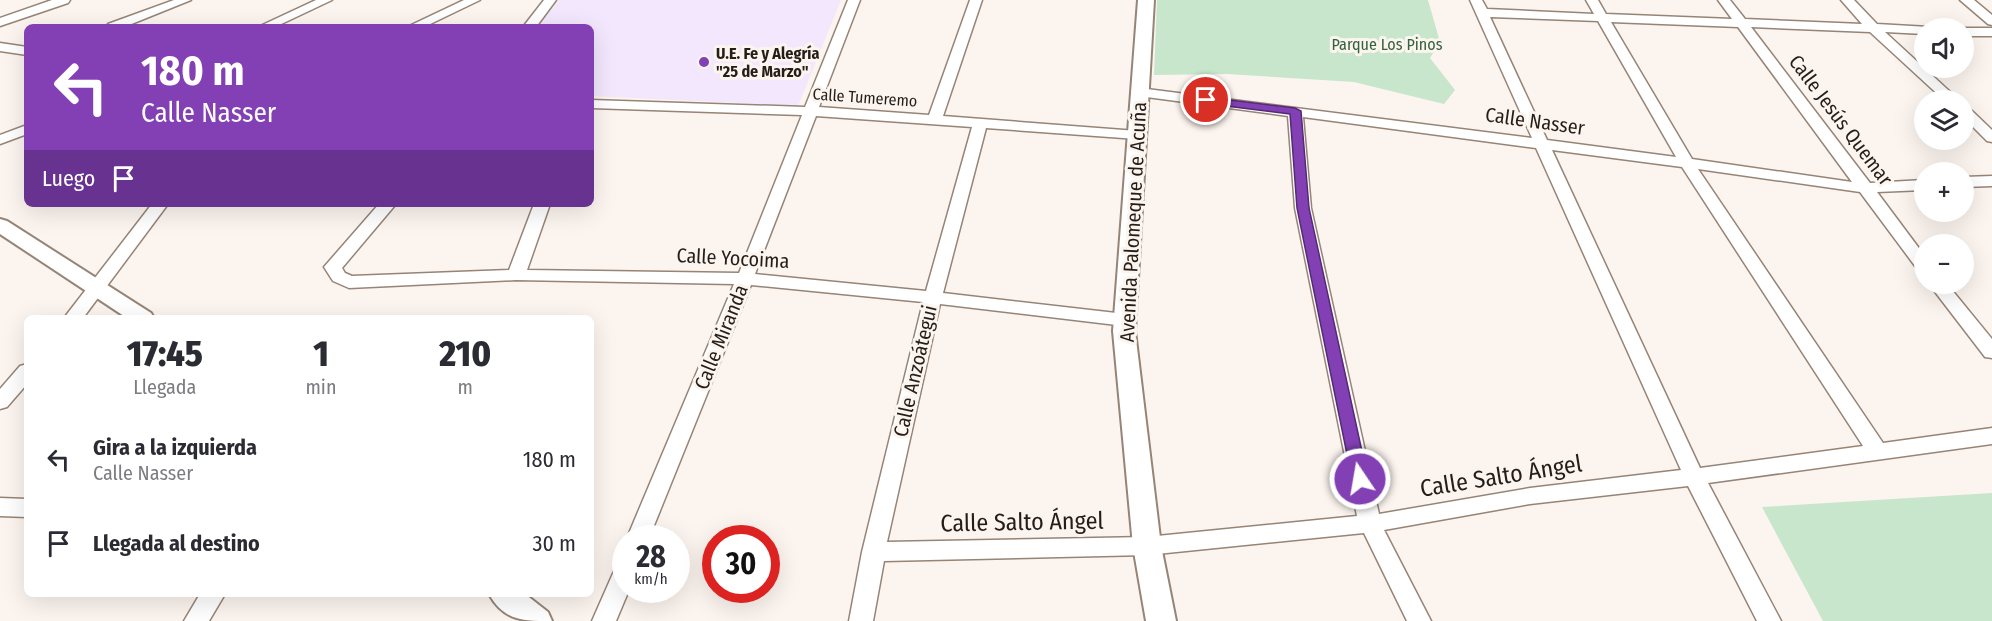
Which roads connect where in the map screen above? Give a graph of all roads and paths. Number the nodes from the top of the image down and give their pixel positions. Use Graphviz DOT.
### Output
graph roads {
  1 [pos="64,0"];
  2 [pos="185,0"];
  3 [pos="326,0"];
  4 [pos="474,0"];
  5 [pos="550,0"];
  6 [pos="854,0"];
  7 [pos="976,0"];
  8 [pos="1146,0"];
  9 [pos="1592,0"];
  10 [pos="1724,0"];
  11 [pos="1847,0"];
  12 [pos="1966,0"];
  13 [pos="1478,6"];
  14 [pos="1601,18"];
  15 [pos="1992,21"];
  16 [pos="0,22"];
  17 [pos="1740,22"];
  18 [pos="120,24"];
  19 [pos="271,24"];
  20 [pos="420,24"];
  21 [pos="531,24"];
  22 [pos="1873,28"];
  23 [pos="1914,30"];
  24 [pos="1974,32"];
  25 [pos="1992,32"];
  26 [pos="0,47"];
  27 [pos="24,51"];
  28 [pos="1941,90"];
  29 [pos="1139,92"];
  30 [pos="594,104"];
  31 [pos="810,111"];
  32 [pos="1295,111"];
  33 [pos="935,120"];
  34 [pos="1974,121"];
  35 [pos="980,124"];
  36 [pos="24,130"];
  37 [pos="1137,135"];
  38 [pos="1992,138"];
  39 [pos="0,140"];
  40 [pos="1541,143"];
  41 [pos="1687,163"];
  42 [pos="1992,181"];
  43 [pos="1974,182"];
  44 [pos="1914,186"];
  45 [pos="1864,188"];
  46 [pos="158,207"];
  47 [pos="385,207"];
  48 [pos="541,207"];
  49 [pos="0,225"];
  50 [pos="1914,253"];
  51 [pos="516,274"];
  52 [pos="745,279"];
  53 [pos="98,288"];
  54 [pos="1946,294"];
  55 [pos="932,297"];
  56 [pos="75,315"];
  57 [pos="138,315"];
  58 [pos="1125,320"];
  59 [pos="1992,352"];
  60 [pos="24,374"];
  61 [pos="0,402"];
  62 [pos="1992,436"];
  63 [pos="1878,452"];
  64 [pos="1694,477"];
  65 [pos="0,507"];
  66 [pos="24,508"];
  67 [pos="1370,524"];
  68 [pos="643,525"];
  69 [pos="1147,546"];
  70 [pos="873,552"];
  71 [pos="211,597"];
  72 [pos="508,597"];
  73 [pos="612,602"];
  74 [pos="196,621"];
  75 [pos="537,621"];
  76 [pos="604,621"];
  77 [pos="861,621"];
  78 [pos="1161,621"];
  79 [pos="1419,621"];
  80 [pos="1769,621"];
  1 -- 16 [label="street"];
  2 -- 18 [label="street"];
  3 -- 19 [label="street"];
  4 -- 20 [label="street"];
  5 -- 21 [label="street"];
  6 -- 31 [label="street, Calle Miranda"];
  7 -- 33 [label="street"];
  8 -- 29 [label="street, Avenida Palomeque de Acuña"];
  9 -- 14 [label="street"];
  10 -- 17 [label="street, Calle Jesús Quemar"];
  11 -- 22 [label="street"];
  12 -- 15 [label="street"];
  13 -- 14 [label="street"];
  13 -- 40 [label="street"];
  14 -- 17 [label="street"];
  14 -- 41 [label="street"];
  17 -- 22 [label="street"];
  17 -- 45 [label="street, Calle Jesús Quemar"];
  22 -- 23 [label="street"];
  22 -- 28 [label="street"];
  24 -- 25 [label="street"];
  26 -- 27 [label="street"];
  29 -- 32 [label="street, Calle Nasser"];
  29 -- 37 [label="street, Avenida Palomeque de Acuña"];
  30 -- 31 [label="street, Calle Tumeremo"];
  31 -- 33 [label="street, Calle Tumeremo"];
  31 -- 52 [label="street, Calle Miranda"];
  32 -- 40 [label="street, Calle Nasser"];
  32 -- 67 [label="street"];
  33 -- 35 [label="street, Calle Tumeremo"];
  34 -- 38 [label="street"];
  35 -- 37 [label="street, Calle Tumeremo"];
  35 -- 55 [label="street, Calle Anzoátegui"];
  36 -- 39 [label="street"];
  37 -- 58 [label="street, Avenida Palomeque de Acuña"];
  40 -- 41 [label="street, Calle Nasser"];
  40 -- 64 [label="street"];
  41 -- 45 [label="street, Calle Nasser"];
  41 -- 63 [label="street"];
  42 -- 43 [label="street"];
  44 -- 45 [label="street, Calle Nasser"];
  45 -- 50 [label="street, Calle Jesús Quemar"];
  46 -- 53 [label="street"];
  47 -- 51 [label="street, Calle Yocoima"];
  48 -- 51 [label="street"];
  49 -- 53 [label="street"];
  51 -- 52 [label="street, Calle Yocoima"];
  52 -- 55 [label="street, Calle Yocoima"];
  52 -- 68 [label="street, Calle Miranda"];
  53 -- 56 [label="street"];
  53 -- 57 [label="street"];
  54 -- 59 [label="street"];
  55 -- 58 [label="street, Calle Yocoima"];
  55 -- 70 [label="street, Calle Anzoátegui"];
  58 -- 69 [label="street, Avenida Palomeque de Acuña"];
  60 -- 61 [label="street"];
  62 -- 63 [label="street, Calle Salto Ángel"];
  63 -- 64 [label="street, Calle Salto Ángel"];
  64 -- 67 [label="street, Calle Salto Ángel"];
  64 -- 80 [label="street"];
  65 -- 66 [label="street"];
  67 -- 69 [label="street, Calle Salto Ángel"];
  67 -- 79 [label="street"];
  69 -- 70 [label="street, Calle Salto Ángel"];
  69 -- 78 [label="street, Avenida Palomeque de Acuña"];
  70 -- 77 [label="street, Calle Anzoátegui"];
  71 -- 74 [label="street"];
  72 -- 75 [label="street"];
  73 -- 76 [label="street"];
}
